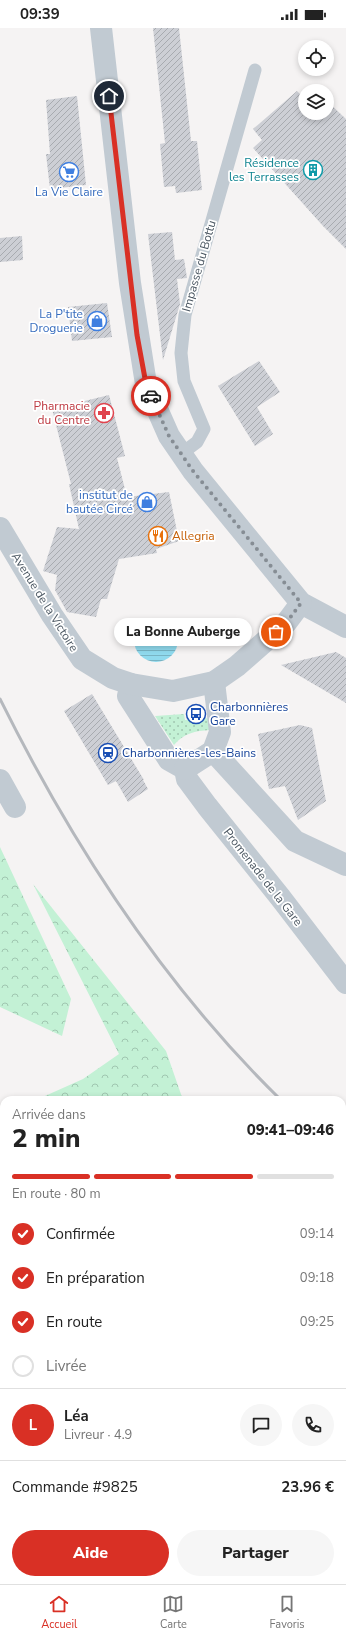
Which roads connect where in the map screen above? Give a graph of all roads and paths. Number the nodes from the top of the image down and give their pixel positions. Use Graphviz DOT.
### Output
graph roads {
  1 [pos="101,28"];
  2 [pos="255,70"];
  3 [pos="181,454"];
  4 [pos="0,528"];
  5 [pos="301,603"];
  6 [pos="346,627"];
  7 [pos="214,682"];
  8 [pos="131,684"];
  9 [pos="213,751"];
  10 [pos="185,769"];
  11 [pos="0,780"];
  12 [pos="15,807"];
  13 [pos="346,865"];
  14 [pos="346,983"];
  1 -- 3 [label="street"];
  2 -- 3 [label="lane, Impasse du Bottu"];
  3 -- 5 [label="street"];
  4 -- 8 [label="street, Avenue de la Victoire"];
  5 -- 6 [label="street"];
  5 -- 7 [label="street, Avenue de la Victoire"];
  7 -- 8 [label="street, Avenue de la Victoire"];
  7 -- 9 [label="street"];
  8 -- 10 [label="street"];
  9 -- 10 [label="street"];
  9 -- 13 [label="street"];
  10 -- 14 [label="street, Promenade de la Gare"];
  11 -- 12 [label="street"];
}
